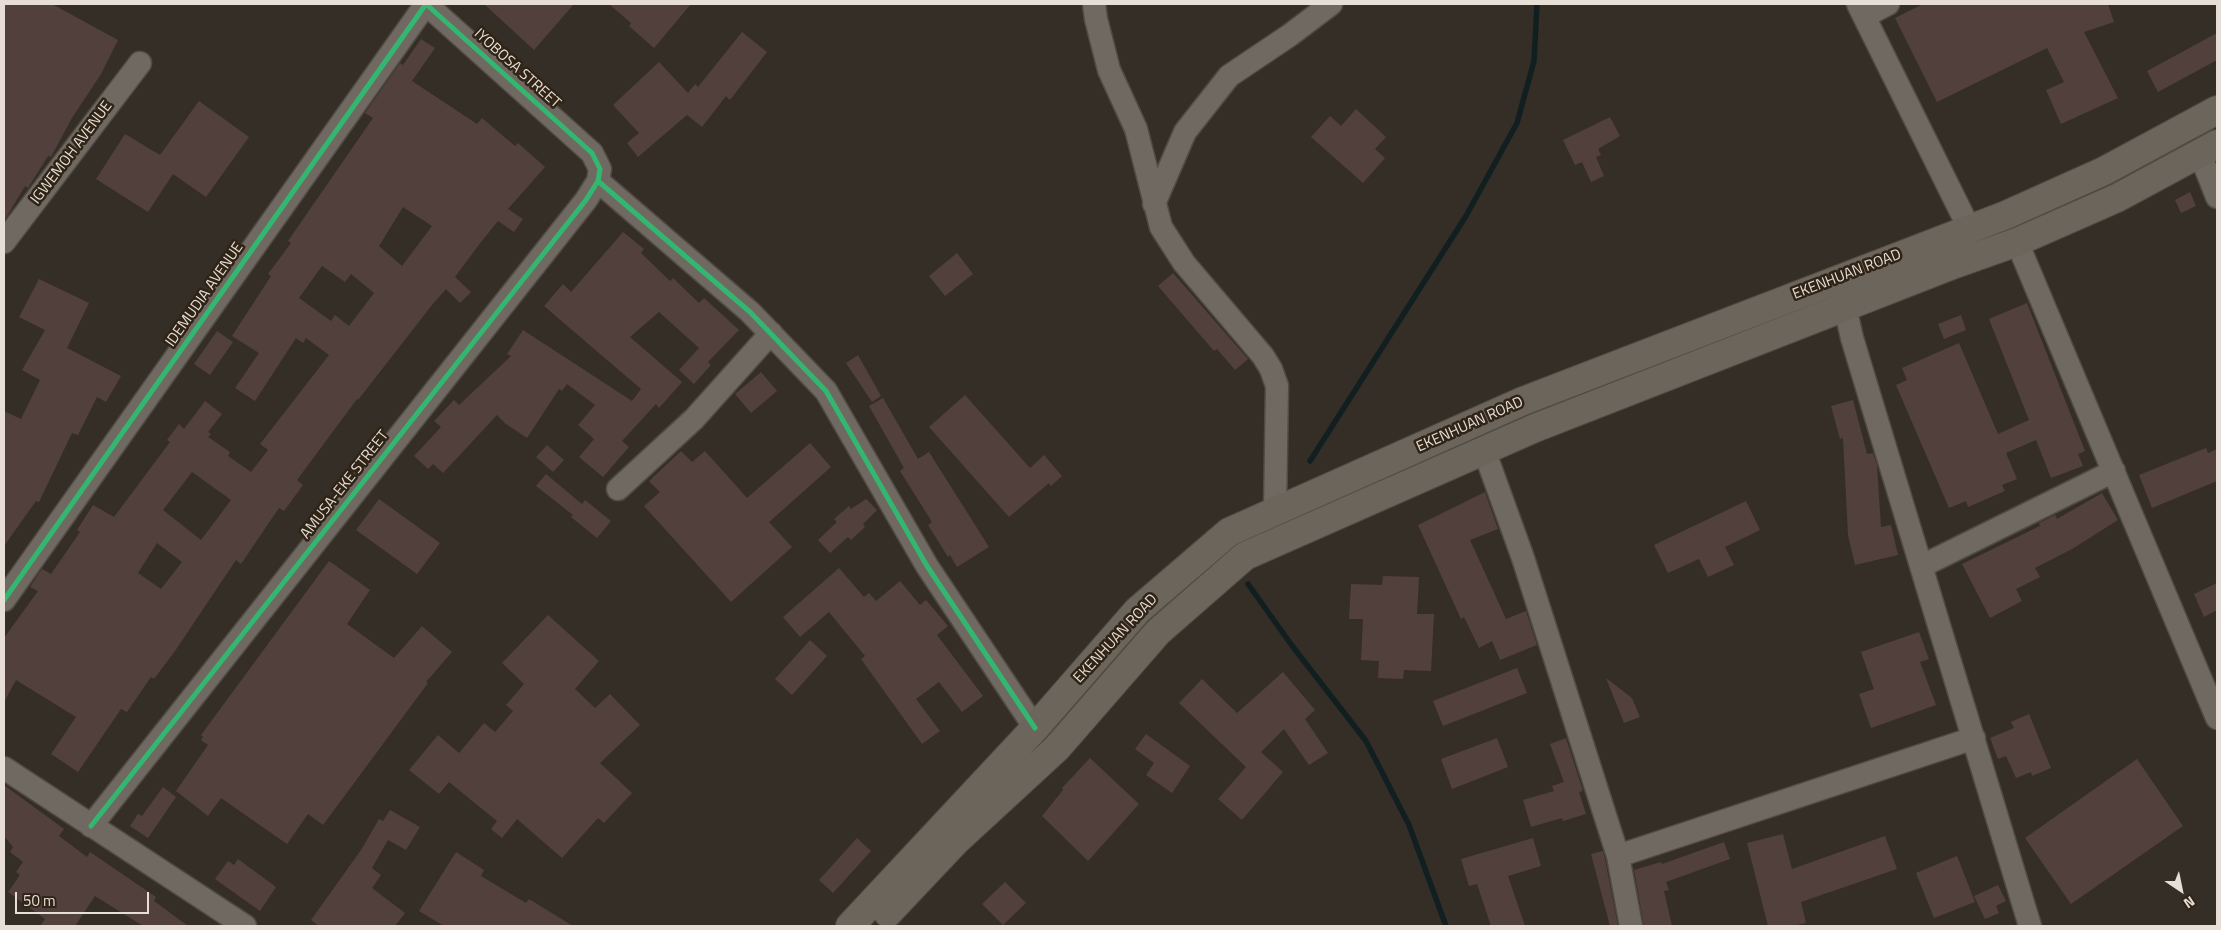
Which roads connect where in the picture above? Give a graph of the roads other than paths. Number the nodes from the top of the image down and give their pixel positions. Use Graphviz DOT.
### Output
graph roads {
  1 [pos="426,4"];
  2 [pos="1094,4"];
  3 [pos="1330,4"];
  4 [pos="1888,4"];
  5 [pos="1861,10"];
  6 [pos="140,63"];
  7 [pos="2217,110"];
  8 [pos="2209,149"];
  9 [pos="598,181"];
  10 [pos="2217,197"];
  11 [pos="1154,204"];
  12 [pos="1969,228"];
  13 [pos="4,242"];
  14 [pos="2017,242"];
  15 [pos="1845,307"];
  16 [pos="771,333"];
  17 [pos="1484,450"];
  18 [pos="2114,471"];
  19 [pos="618,489"];
  20 [pos="1275,511"];
  21 [pos="1922,566"];
  22 [pos="4,600"];
  23 [pos="2217,718"];
  24 [pos="1035,728"];
  25 [pos="1974,738"];
  26 [pos="4,768"];
  27 [pos="91,826"];
  28 [pos="1618,856"];
  29 [pos="245,926"];
  30 [pos="850,926"];
  31 [pos="875,926"];
  32 [pos="1631,926"];
  33 [pos="2030,926"];
  1 -- 9 [label="street, IYOBOSA STREET"];
  1 -- 22 [label="street, IDEMUDIA AVENUE"];
  2 -- 11 [label="street"];
  3 -- 11 [label="street"];
  4 -- 5 [label="street"];
  5 -- 12 [label="street"];
  6 -- 13 [label="street, IGWEMOH AVENUE"];
  7 -- 12 [label="main road, EKENHUAN ROAD"];
  8 -- 10 [label="street"];
  8 -- 14 [label="main road, EKENHUAN ROAD"];
  9 -- 16 [label="street"];
  9 -- 27 [label="street, AMUSA-EKE STREET"];
  11 -- 20 [label="street"];
  12 -- 20 [label="main road, EKENHUAN ROAD"];
  14 -- 15 [label="main road, EKENHUAN ROAD"];
  14 -- 18 [label="street"];
  15 -- 17 [label="main road, EKENHUAN ROAD"];
  15 -- 21 [label="street"];
  16 -- 19 [label="street"];
  16 -- 24 [label="street"];
  17 -- 28 [label="street"];
  17 -- 31 [label="main road, EKENHUAN ROAD"];
  18 -- 21 [label="street"];
  18 -- 23 [label="street"];
  20 -- 24 [label="main road, EKENHUAN ROAD"];
  21 -- 25 [label="street"];
  24 -- 30 [label="main road, EKENHUAN ROAD"];
  25 -- 28 [label="street"];
  25 -- 33 [label="street"];
  26 -- 27 [label="street"];
  27 -- 29 [label="street"];
  28 -- 32 [label="street"];
}
